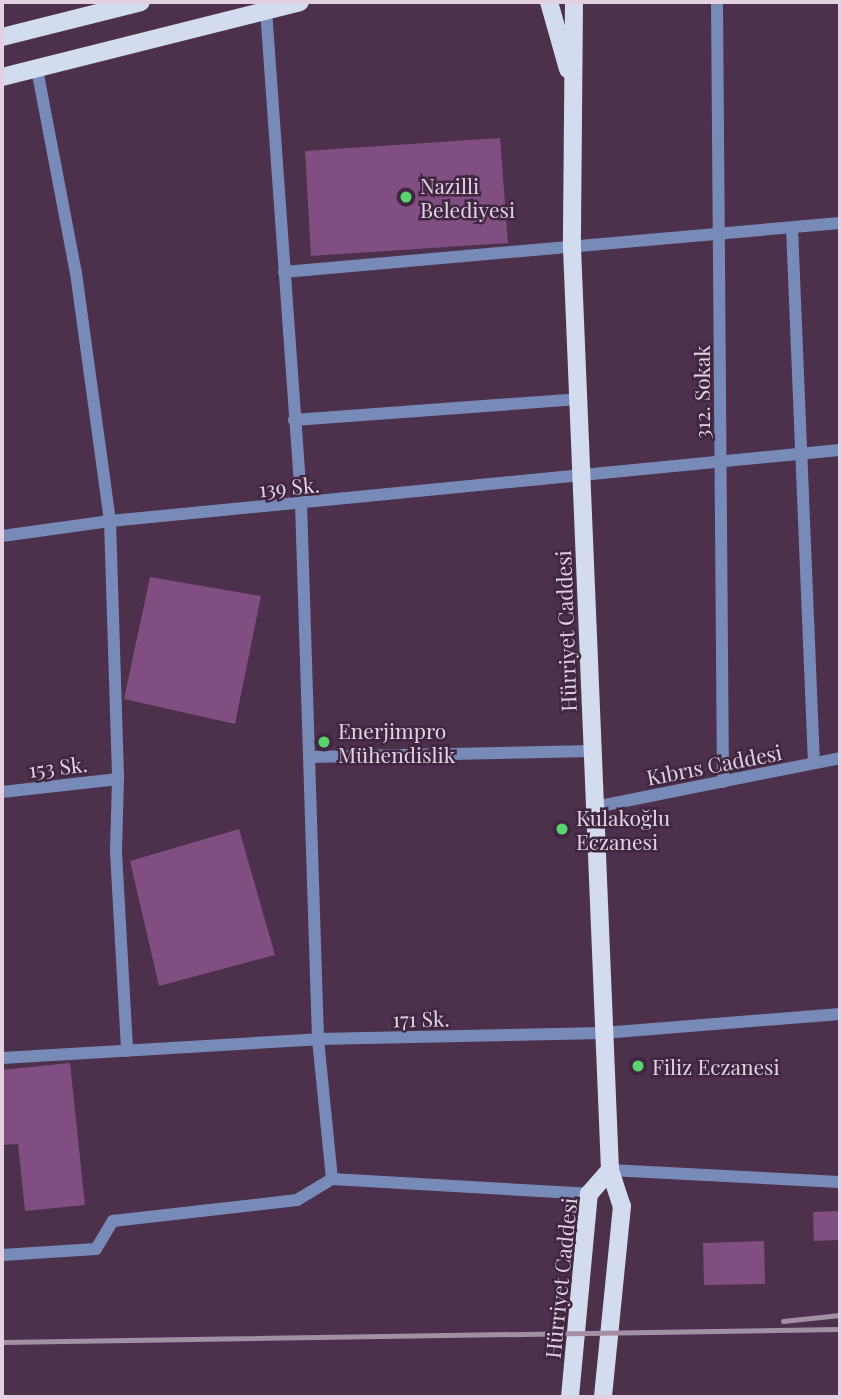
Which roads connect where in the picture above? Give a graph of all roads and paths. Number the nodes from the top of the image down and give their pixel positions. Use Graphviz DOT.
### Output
graph roads {
  1 [pos="141,2"];
  2 [pos="300,2"];
  3 [pos="549,2"];
  4 [pos="574,2"];
  5 [pos="717,2"];
  6 [pos="266,10"];
  7 [pos="2,37"];
  8 [pos="37,69"];
  9 [pos="2,77"];
  10 [pos="573,89"];
  11 [pos="840,223"];
  12 [pos="792,228"];
  13 [pos="719,234"];
  14 [pos="572,248"];
  15 [pos="284,272"];
  16 [pos="578,399"];
  17 [pos="294,420"];
  18 [pos="840,450"];
  19 [pos="801,455"];
  20 [pos="721,465"];
  21 [pos="581,477"];
  22 [pos="301,504"];
  23 [pos="110,521"];
  24 [pos="2,536"];
  25 [pos="593,751"];
  26 [pos="309,757"];
  27 [pos="840,758"];
  28 [pos="814,763"];
  29 [pos="118,779"];
  30 [pos="723,782"];
  31 [pos="2,792"];
  32 [pos="595,807"];
  33 [pos="840,1014"];
  34 [pos="603,1033"];
  35 [pos="317,1039"];
  36 [pos="127,1051"];
  37 [pos="2,1058"];
  38 [pos="610,1170"];
  39 [pos="332,1179"];
  40 [pos="840,1182"];
  41 [pos="589,1194"];
  42 [pos="2,1255"];
  43 [pos="570,1397"];
  44 [pos="603,1397"];
  1 -- 7 [label="main road"];
  2 -- 6 [label="main road"];
  3 -- 10 [label="main road, Hürriyet Caddesi"];
  4 -- 10 [label="main road, Hürriyet Caddesi"];
  5 -- 13 [label="street, 312. Sokak"];
  6 -- 8 [label="main road"];
  6 -- 15 [label="street"];
  8 -- 9 [label="main road"];
  8 -- 23 [label="street"];
  10 -- 14 [label="main road, Hürriyet Caddesi"];
  11 -- 12 [label="street"];
  12 -- 13 [label="street"];
  12 -- 19 [label="street"];
  13 -- 14 [label="street"];
  13 -- 20 [label="street, 312. Sokak"];
  14 -- 15 [label="street"];
  14 -- 16 [label="main road, Hürriyet Caddesi"];
  15 -- 17 [label="street"];
  16 -- 17 [label="street"];
  16 -- 21 [label="main road, Hürriyet Caddesi"];
  17 -- 22 [label="street"];
  18 -- 19 [label="street, 139 Sk."];
  19 -- 20 [label="street, 139 Sk."];
  19 -- 28 [label="street"];
  20 -- 21 [label="street, 139 Sk."];
  20 -- 30 [label="street, 312. Sokak"];
  21 -- 22 [label="street, 139 Sk."];
  21 -- 25 [label="main road, Hürriyet Caddesi"];
  22 -- 23 [label="street, 139 Sk."];
  22 -- 26 [label="street"];
  23 -- 24 [label="street, 139 Sk."];
  23 -- 29 [label="street"];
  25 -- 26 [label="street"];
  25 -- 32 [label="main road, Hürriyet Caddesi"];
  26 -- 35 [label="street"];
  27 -- 28 [label="street, Kıbrıs Caddesi"];
  28 -- 30 [label="street, Kıbrıs Caddesi"];
  29 -- 31 [label="street, 153 Sk."];
  29 -- 36 [label="street"];
  30 -- 32 [label="street, Kıbrıs Caddesi"];
  32 -- 34 [label="main road, Hürriyet Caddesi"];
  33 -- 34 [label="street, 171 Sk."];
  34 -- 35 [label="street, 171 Sk."];
  34 -- 38 [label="main road, Hürriyet Caddesi"];
  35 -- 36 [label="street, 171 Sk."];
  35 -- 39 [label="street"];
  36 -- 37 [label="street, 171 Sk."];
  38 -- 40 [label="street"];
  38 -- 41 [label="main road, Hürriyet Caddesi"];
  38 -- 44 [label="main road, Hürriyet Caddesi"];
  39 -- 41 [label="street"];
  39 -- 42 [label="street"];
  41 -- 43 [label="main road, Hürriyet Caddesi"];
}
